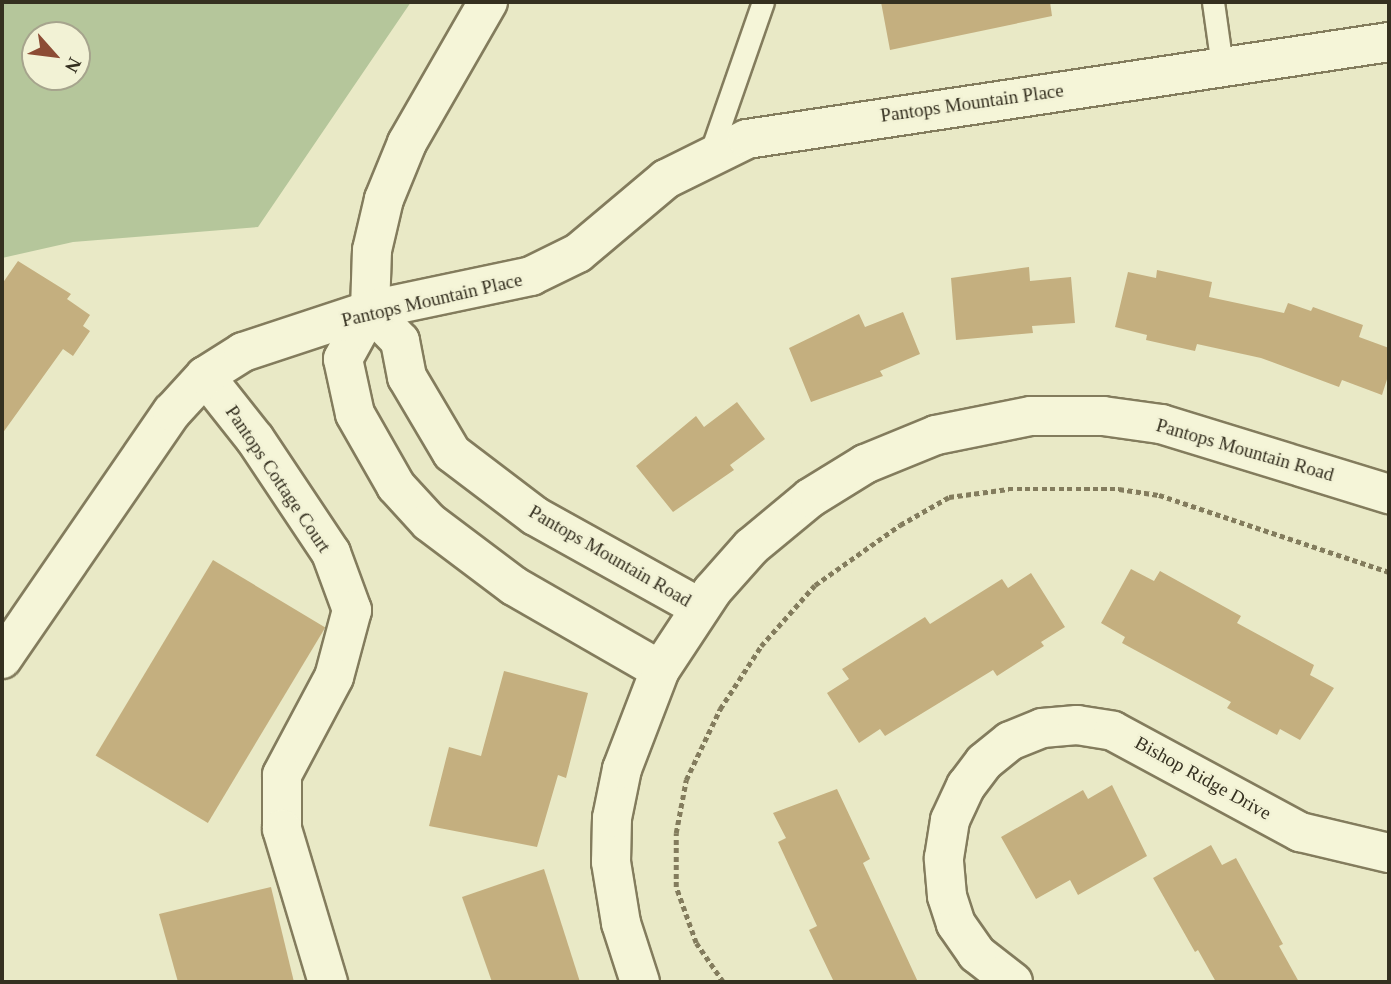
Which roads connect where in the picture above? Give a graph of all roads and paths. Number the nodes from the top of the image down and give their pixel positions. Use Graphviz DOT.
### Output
graph roads {
  1 [pos="488,2"];
  2 [pos="762,2"];
  3 [pos="1213,2"];
  4 [pos="1389,42"];
  5 [pos="1222,66"];
  6 [pos="710,154"];
  7 [pos="370,310"];
  8 [pos="205,376"];
  9 [pos="1389,494"];
  10 [pos="1389,572"];
  11 [pos="700,608"];
  12 [pos="2,659"];
  13 [pos="660,670"];
  14 [pos="1389,853"];
  15 [pos="328,982"];
  16 [pos="640,982"];
  17 [pos="723,982"];
  18 [pos="1013,982"];
  1 -- 7 [label="street"];
  2 -- 6 [label="lane"];
  3 -- 5 [label="lane"];
  4 -- 5 [label="street, Pantops Mountain Place"];
  5 -- 6 [label="street, Pantops Mountain Place"];
  6 -- 7 [label="street, Pantops Mountain Place"];
  7 -- 8 [label="street, Pantops Mountain Place"];
  7 -- 11 [label="street, Pantops Mountain Road"];
  7 -- 13 [label="street"];
  8 -- 12 [label="street, Pantops Mountain Place"];
  8 -- 15 [label="street, Pantops Cottage Court"];
  9 -- 11 [label="street, Pantops Mountain Road"];
  10 -- 17 [label="path"];
  11 -- 13 [label="street, Pantops Mountain Road"];
  13 -- 16 [label="street, Pantops Mountain Road"];
  14 -- 18 [label="street, Bishop Ridge Drive"];
}
